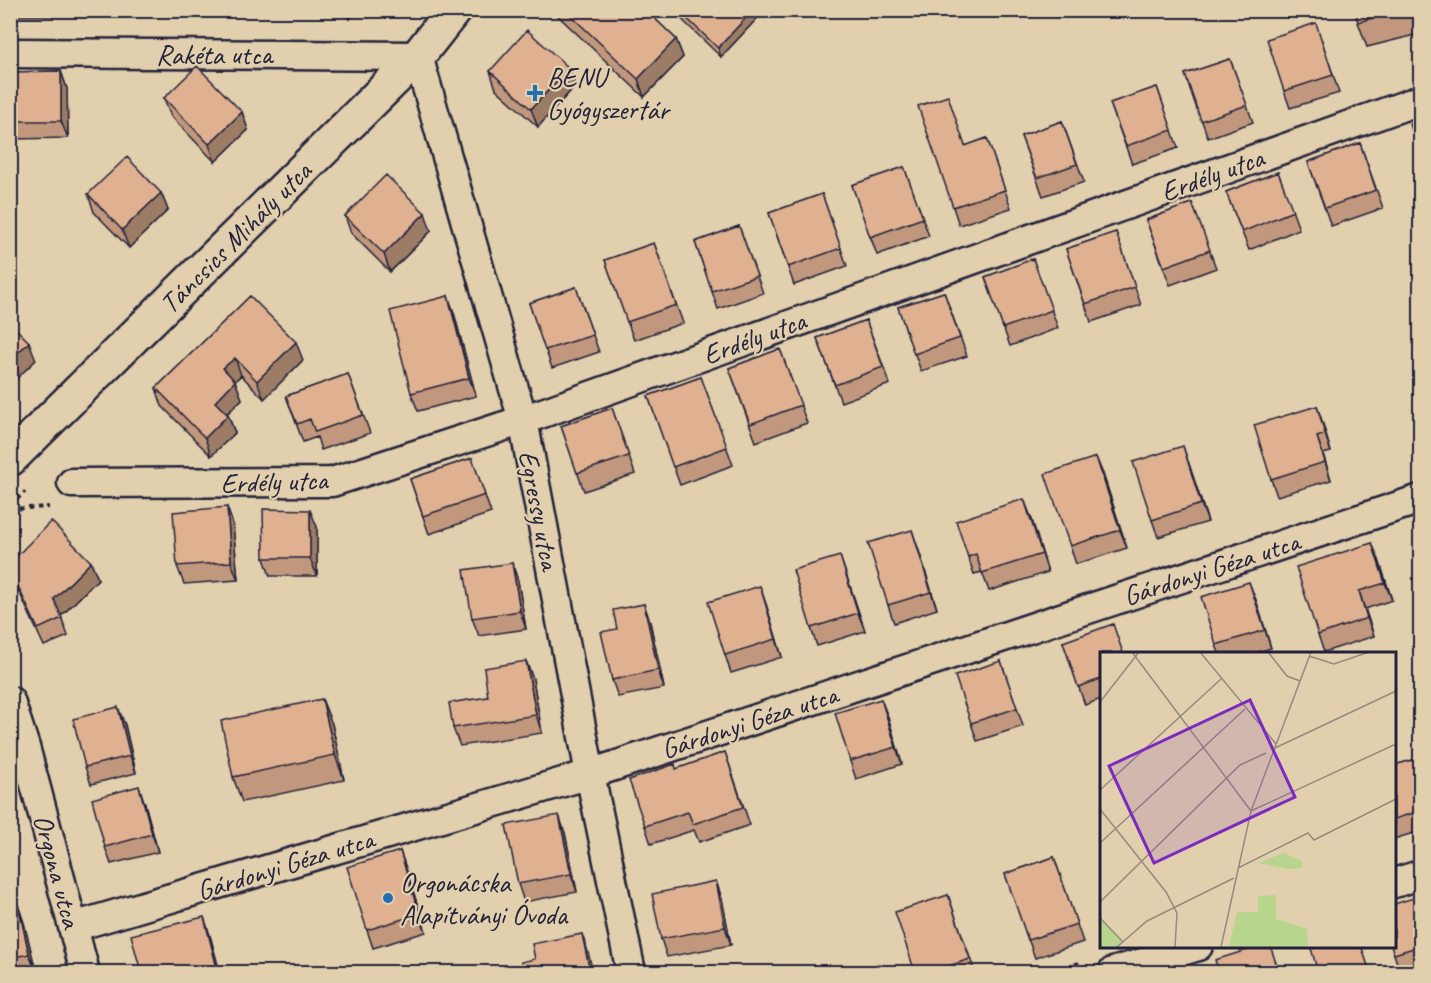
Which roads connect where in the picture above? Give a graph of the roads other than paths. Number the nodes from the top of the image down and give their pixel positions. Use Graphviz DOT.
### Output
graph roads {
  1 [pos="454,10"];
  2 [pos="10,53"];
  3 [pos="418,56"];
  4 [pos="1420,100"];
  5 [pos="523,420"];
  6 [pos="10,459"];
  7 [pos="72,483"];
  8 [pos="1420,499"];
  9 [pos="10,701"];
  10 [pos="590,774"];
  11 [pos="1420,875"];
  12 [pos="1395,883"];
  13 [pos="73,927"];
  14 [pos="1192,947"];
  15 [pos="85,972"];
  16 [pos="631,972"];
  17 [pos="1113,972"];
  1 -- 3 [label="street, Táncsics Mihály utca"];
  2 -- 3 [label="street, Rakéta utca"];
  3 -- 5 [label="street, Egressy utca"];
  3 -- 6 [label="street, Táncsics Mihály utca"];
  4 -- 5 [label="street, Erdély utca"];
  5 -- 7 [label="street, Erdély utca"];
  5 -- 10 [label="street, Egressy utca"];
  8 -- 10 [label="street, Gárdonyi Géza utca"];
  9 -- 13 [label="street, Orgona utca"];
  10 -- 13 [label="street, Gárdonyi Géza utca"];
  10 -- 16 [label="street, Egressy utca"];
  11 -- 12 [label="street"];
  13 -- 15 [label="street, Orgona utca"];
  14 -- 17 [label="street"];
}
